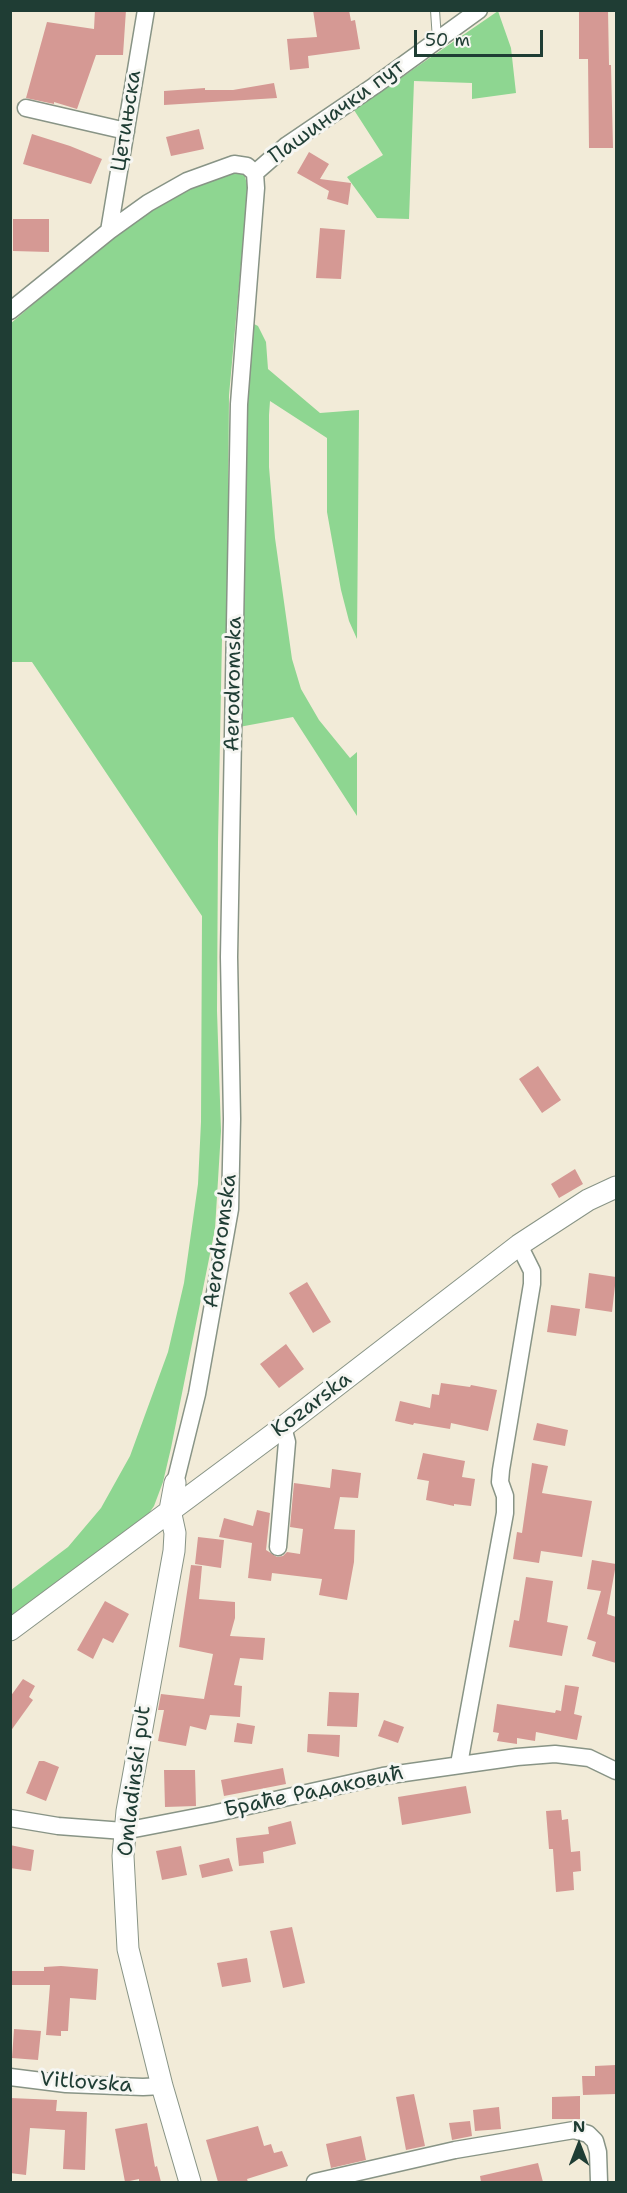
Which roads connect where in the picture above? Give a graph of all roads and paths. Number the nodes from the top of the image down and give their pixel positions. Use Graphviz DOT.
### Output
graph roads {
  1 [pos="146,10"];
  2 [pos="435,10"];
  3 [pos="479,10"];
  4 [pos="436,40"];
  5 [pos="26,108"];
  6 [pos="126,131"];
  7 [pos="255,173"];
  8 [pos="109,231"];
  9 [pos="10,311"];
  10 [pos="616,1187"];
  11 [pos="519,1245"];
  12 [pos="283,1427"];
  13 [pos="175,1484"];
  14 [pos="170,1510"];
  15 [pos="278,1547"];
  16 [pos="10,1630"];
  17 [pos="459,1764"];
  18 [pos="616,1771"];
  19 [pos="10,1818"];
  20 [pos="124,1831"];
  21 [pos="10,2077"];
  22 [pos="162,2086"];
  23 [pos="190,2182"];
  24 [pos="315,2182"];
  25 [pos="599,2182"];
  1 -- 6 [label="street, Цетињска"];
  2 -- 4 [label="lane"];
  3 -- 4 [label="street, Пашиначки пут"];
  4 -- 7 [label="street, Пашиначки пут"];
  5 -- 6 [label="street"];
  6 -- 8 [label="street, Цетињска"];
  7 -- 8 [label="street"];
  7 -- 13 [label="street, Aerodromska"];
  8 -- 9 [label="street"];
  10 -- 11 [label="street, Kozarska"];
  11 -- 12 [label="street, Kozarska"];
  11 -- 17 [label="street"];
  12 -- 14 [label="street, Kozarska"];
  12 -- 15 [label="street"];
  13 -- 14 [label="street, Omladinski put"];
  14 -- 16 [label="street, Kozarska"];
  14 -- 20 [label="street, Omladinski put"];
  17 -- 18 [label="street, Браће Радаковић"];
  17 -- 20 [label="street, Браће Радаковић"];
  19 -- 20 [label="street, Браће Радаковић"];
  20 -- 22 [label="street, Omladinski put"];
  21 -- 22 [label="street, Vitlovska"];
  22 -- 23 [label="street, Omladinski put"];
  24 -- 25 [label="street"];
}
